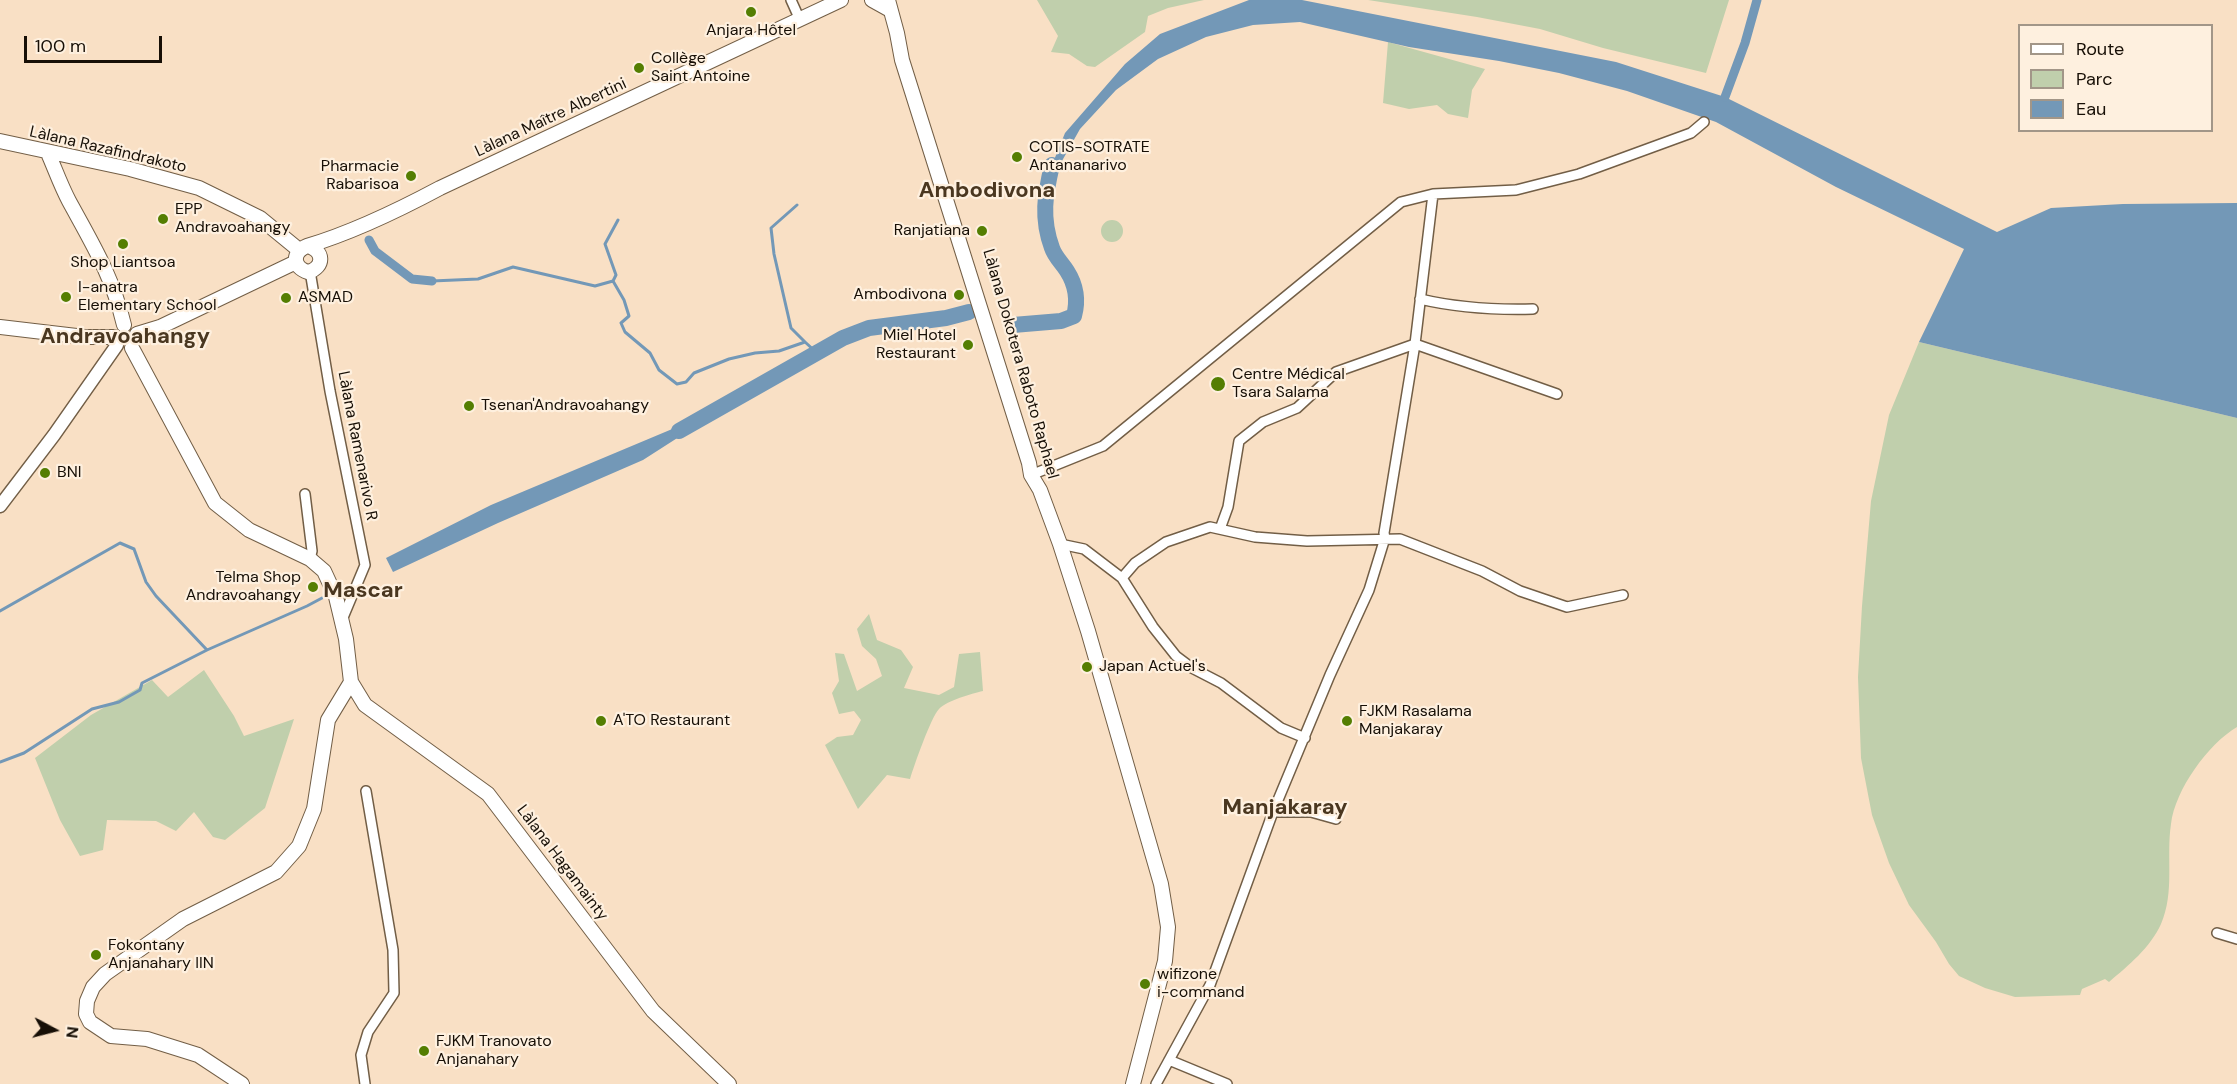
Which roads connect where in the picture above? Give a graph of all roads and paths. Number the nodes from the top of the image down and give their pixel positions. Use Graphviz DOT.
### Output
graph roads {
  1 [pos="791,0"];
  2 [pos="841,0"];
  3 [pos="872,0"];
  4 [pos="889,5"];
  5 [pos="800,20"];
  6 [pos="1704,122"];
  7 [pos="0,141"];
  8 [pos="48,153"];
  9 [pos="1433,194"];
  10 [pos="341,236"];
  11 [pos="300,253"];
  12 [pos="320,256"];
  13 [pos="310,272"];
  14 [pos="1420,299"];
  15 [pos="1533,309"];
  16 [pos="124,325"];
  17 [pos="0,327"];
  18 [pos="137,334"];
  19 [pos="116,341"];
  20 [pos="1415,344"];
  21 [pos="132,348"];
  22 [pos="1557,394"];
  23 [pos="1035,474"];
  24 [pos="305,494"];
  25 [pos="0,506"];
  26 [pos="1220,529"];
  27 [pos="1385,538"];
  28 [pos="1060,544"];
  29 [pos="310,559"];
  30 [pos="1122,578"];
  31 [pos="1623,595"];
  32 [pos="341,622"];
  33 [pos="351,682"];
  34 [pos="1305,738"];
  35 [pos="366,791"];
  36 [pos="1273,812"];
  37 [pos="1336,819"];
  38 [pos="2217,933"];
  39 [pos="2237,939"];
  40 [pos="1169,1060"];
  41 [pos="242,1084"];
  42 [pos="365,1084"];
  43 [pos="729,1084"];
  44 [pos="1133,1084"];
  45 [pos="1156,1084"];
  46 [pos="1227,1084"];
  1 -- 5 [label="street"];
  2 -- 5 [label="main road, Làlana Maître Albertini"];
  3 -- 4 [label="main road"];
  4 -- 23 [label="main road, Làlana Dokotera Raboto Raphael"];
  5 -- 10 [label="main road, Làlana Maître Albertini"];
  6 -- 9 [label="street"];
  7 -- 8 [label="main road, Làlana Razafindrakoto"];
  8 -- 11 [label="main road, Làlana Razafindrakoto"];
  8 -- 16 [label="main road"];
  9 -- 14 [label="street"];
  9 -- 23 [label="street"];
  10 -- 11 [label="main road, Làlana Maître Albertini"];
  10 -- 12 [label="main road, Làlana Maître Albertini"];
  11 -- 12 [label="main road"];
  11 -- 13 [label="main road"];
  11 -- 18 [label="main road, Làlana Maître Albertini"];
  12 -- 13 [label="main road"];
  13 -- 32 [label="street, Làlana Ramenarivo R"];
  14 -- 15 [label="street"];
  14 -- 20 [label="street"];
  16 -- 18 [label="main road"];
  16 -- 19 [label="main road"];
  17 -- 19 [label="main road"];
  18 -- 21 [label="main road"];
  19 -- 21 [label="main road"];
  19 -- 25 [label="street"];
  20 -- 22 [label="street"];
  20 -- 26 [label="street"];
  20 -- 27 [label="street"];
  21 -- 29 [label="main road"];
  23 -- 28 [label="main road, Làlana Dokotera Raboto Raphael"];
  24 -- 29 [label="street"];
  26 -- 27 [label="street"];
  26 -- 30 [label="street"];
  27 -- 31 [label="street"];
  27 -- 34 [label="street"];
  28 -- 30 [label="street"];
  28 -- 44 [label="main road, Làlana Dokotera Raboto Raphael"];
  29 -- 32 [label="main road"];
  30 -- 34 [label="street"];
  32 -- 33 [label="main road"];
  33 -- 41 [label="main road"];
  33 -- 43 [label="main road, Làlana Hagamainty"];
  34 -- 36 [label="street"];
  35 -- 42 [label="street"];
  36 -- 37 [label="street"];
  36 -- 40 [label="street"];
  38 -- 39 [label="street"];
  40 -- 45 [label="street"];
  40 -- 46 [label="street"];
}
